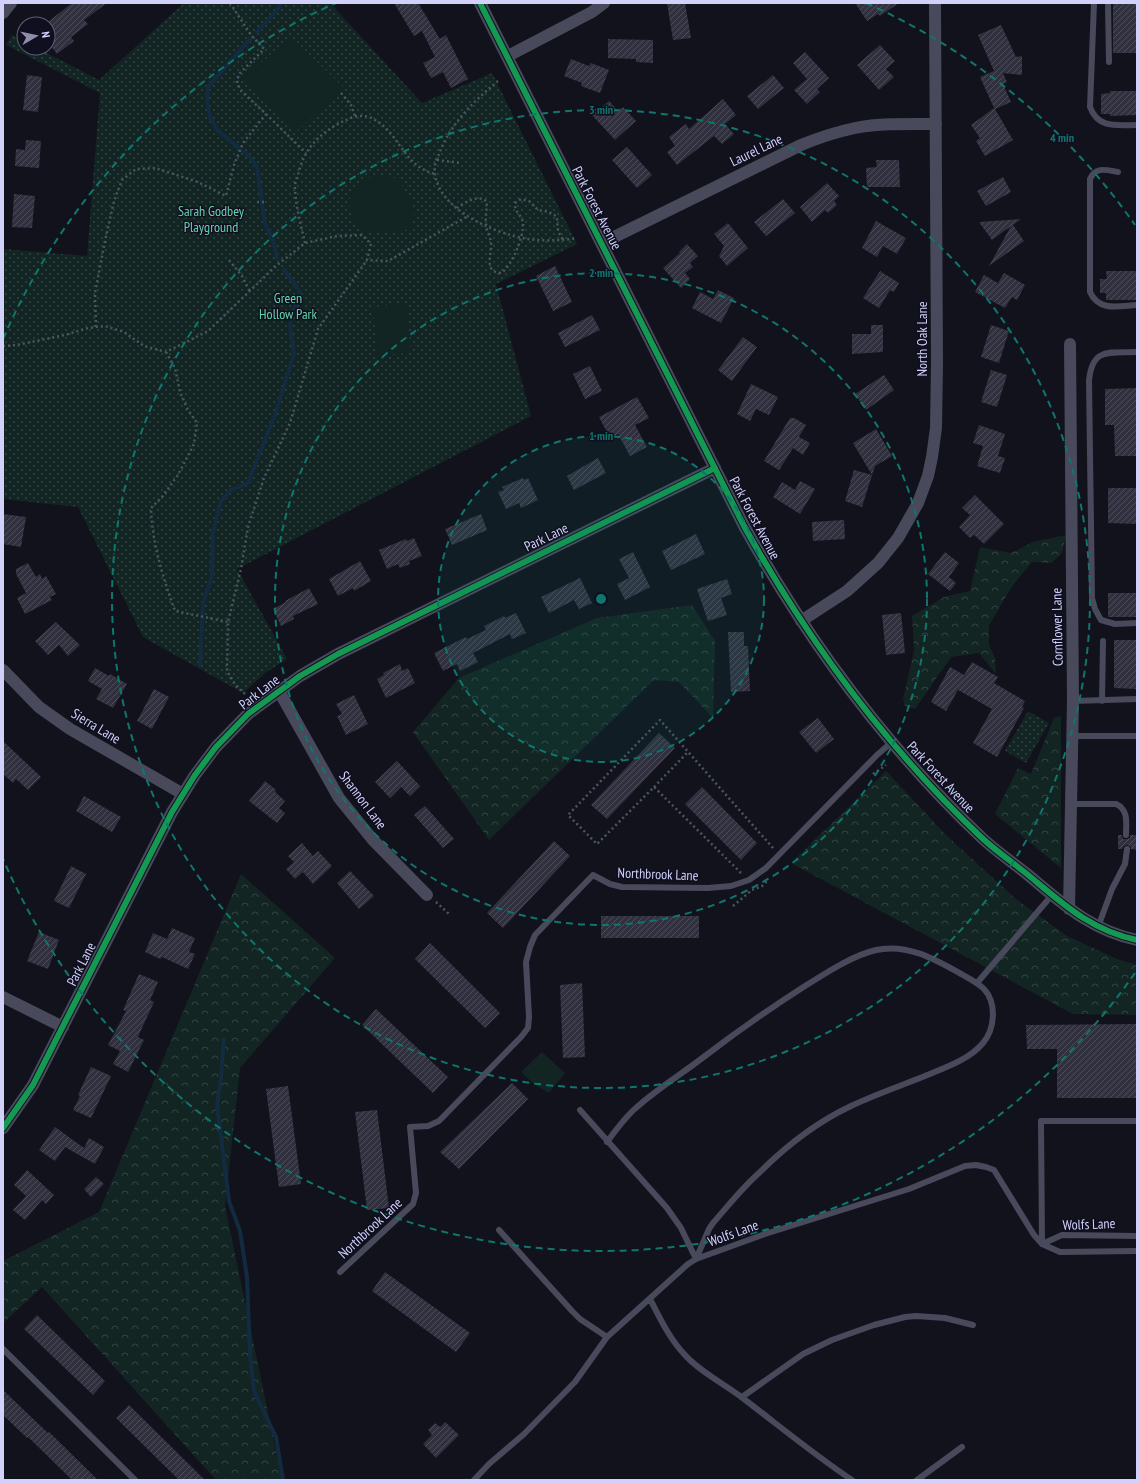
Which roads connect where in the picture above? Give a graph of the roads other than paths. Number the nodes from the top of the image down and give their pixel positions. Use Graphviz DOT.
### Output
graph roads {
  1 [pos="11,3"];
  2 [pos="480,3"];
  3 [pos="604,3"];
  4 [pos="935,3"];
  5 [pos="1094,3"];
  6 [pos="1108,3"];
  7 [pos="3,13"];
  8 [pos="508,56"];
  9 [pos="1109,62"];
  10 [pos="936,124"];
  11 [pos="1137,125"];
  12 [pos="1118,172"];
  13 [pos="602,243"];
  14 [pos="1137,305"];
  15 [pos="1070,344"];
  16 [pos="1137,352"];
  17 [pos="715,468"];
  18 [pos="800,622"];
  19 [pos="1137,623"];
  20 [pos="1103,641"];
  21 [pos="3,670"];
  22 [pos="279,691"];
  23 [pos="1137,700"];
  24 [pos="1073,701"];
  25 [pos="1102,701"];
  26 [pos="1072,736"];
  27 [pos="1137,736"];
  28 [pos="892,742"];
  29 [pos="183,794"];
  30 [pos="1071,804"];
  31 [pos="1126,835"];
  32 [pos="1127,849"];
  33 [pos="427,895"];
  34 [pos="1052,895"];
  35 [pos="1069,909"];
  36 [pos="1098,927"];
  37 [pos="1137,940"];
  38 [pos="977,984"];
  39 [pos="3,997"];
  40 [pos="63,1027"];
  41 [pos="580,1110"];
  42 [pos="1137,1121"];
  43 [pos="3,1128"];
  44 [pos="607,1142"];
  45 [pos="499,1230"];
  46 [pos="1137,1236"];
  47 [pos="1042,1244"];
  48 [pos="1137,1252"];
  49 [pos="696,1259"];
  50 [pos="340,1272"];
  51 [pos="650,1300"];
  52 [pos="973,1325"];
  53 [pos="607,1337"];
  54 [pos="3,1349"];
  55 [pos="742,1397"];
  56 [pos="962,1447"];
  57 [pos="135,1480"];
  58 [pos="474,1480"];
  59 [pos="852,1480"];
  60 [pos="917,1480"];
  1 -- 7 [label="street"];
  2 -- 8 [label="street, Park Forest Avenue"];
  3 -- 8 [label="street"];
  4 -- 10 [label="street, North Oak Lane"];
  5 -- 11 [label="lane"];
  6 -- 9 [label="lane"];
  8 -- 13 [label="street, Park Forest Avenue"];
  10 -- 13 [label="street, Laurel Lane"];
  10 -- 18 [label="street, North Oak Lane"];
  12 -- 14 [label="lane"];
  13 -- 17 [label="street, Park Forest Avenue"];
  15 -- 24 [label="street, Cornflower Lane"];
  16 -- 19 [label="lane"];
  17 -- 18 [label="street, Park Forest Avenue"];
  17 -- 22 [label="street, Park Lane"];
  18 -- 28 [label="street, Park Forest Avenue"];
  20 -- 25 [label="lane"];
  21 -- 29 [label="street, Sierra Lane"];
  22 -- 29 [label="street, Park Lane"];
  22 -- 33 [label="street, Shannon Lane"];
  23 -- 25 [label="lane"];
  24 -- 25 [label="lane"];
  24 -- 26 [label="street, Cornflower Lane"];
  26 -- 27 [label="lane"];
  26 -- 30 [label="street, Cornflower Lane"];
  28 -- 34 [label="street, Park Forest Avenue"];
  28 -- 50 [label="lane, Northbrook Lane"];
  29 -- 40 [label="street, Park Lane"];
  30 -- 31 [label="lane"];
  30 -- 35 [label="street, Cornflower Lane"];
  32 -- 36 [label="lane"];
  34 -- 35 [label="street, Park Forest Avenue"];
  34 -- 38 [label="lane"];
  35 -- 36 [label="street, Park Forest Avenue"];
  36 -- 37 [label="street, Park Forest Avenue"];
  38 -- 44 [label="lane"];
  38 -- 49 [label="lane"];
  39 -- 40 [label="street"];
  40 -- 43 [label="street, Park Lane"];
  41 -- 44 [label="lane"];
  42 -- 47 [label="lane"];
  44 -- 49 [label="lane"];
  45 -- 53 [label="lane"];
  46 -- 47 [label="lane, Wolfs Lane"];
  47 -- 48 [label="lane, Wolfs Lane"];
  47 -- 49 [label="lane, Wolfs Lane"];
  49 -- 51 [label="lane, Wolfs Lane"];
  51 -- 53 [label="lane, Wolfs Lane"];
  51 -- 55 [label="lane"];
  52 -- 55 [label="lane"];
  53 -- 58 [label="lane, Wolfs Lane"];
  54 -- 57 [label="lane"];
  55 -- 59 [label="lane"];
  56 -- 60 [label="lane"];
}
